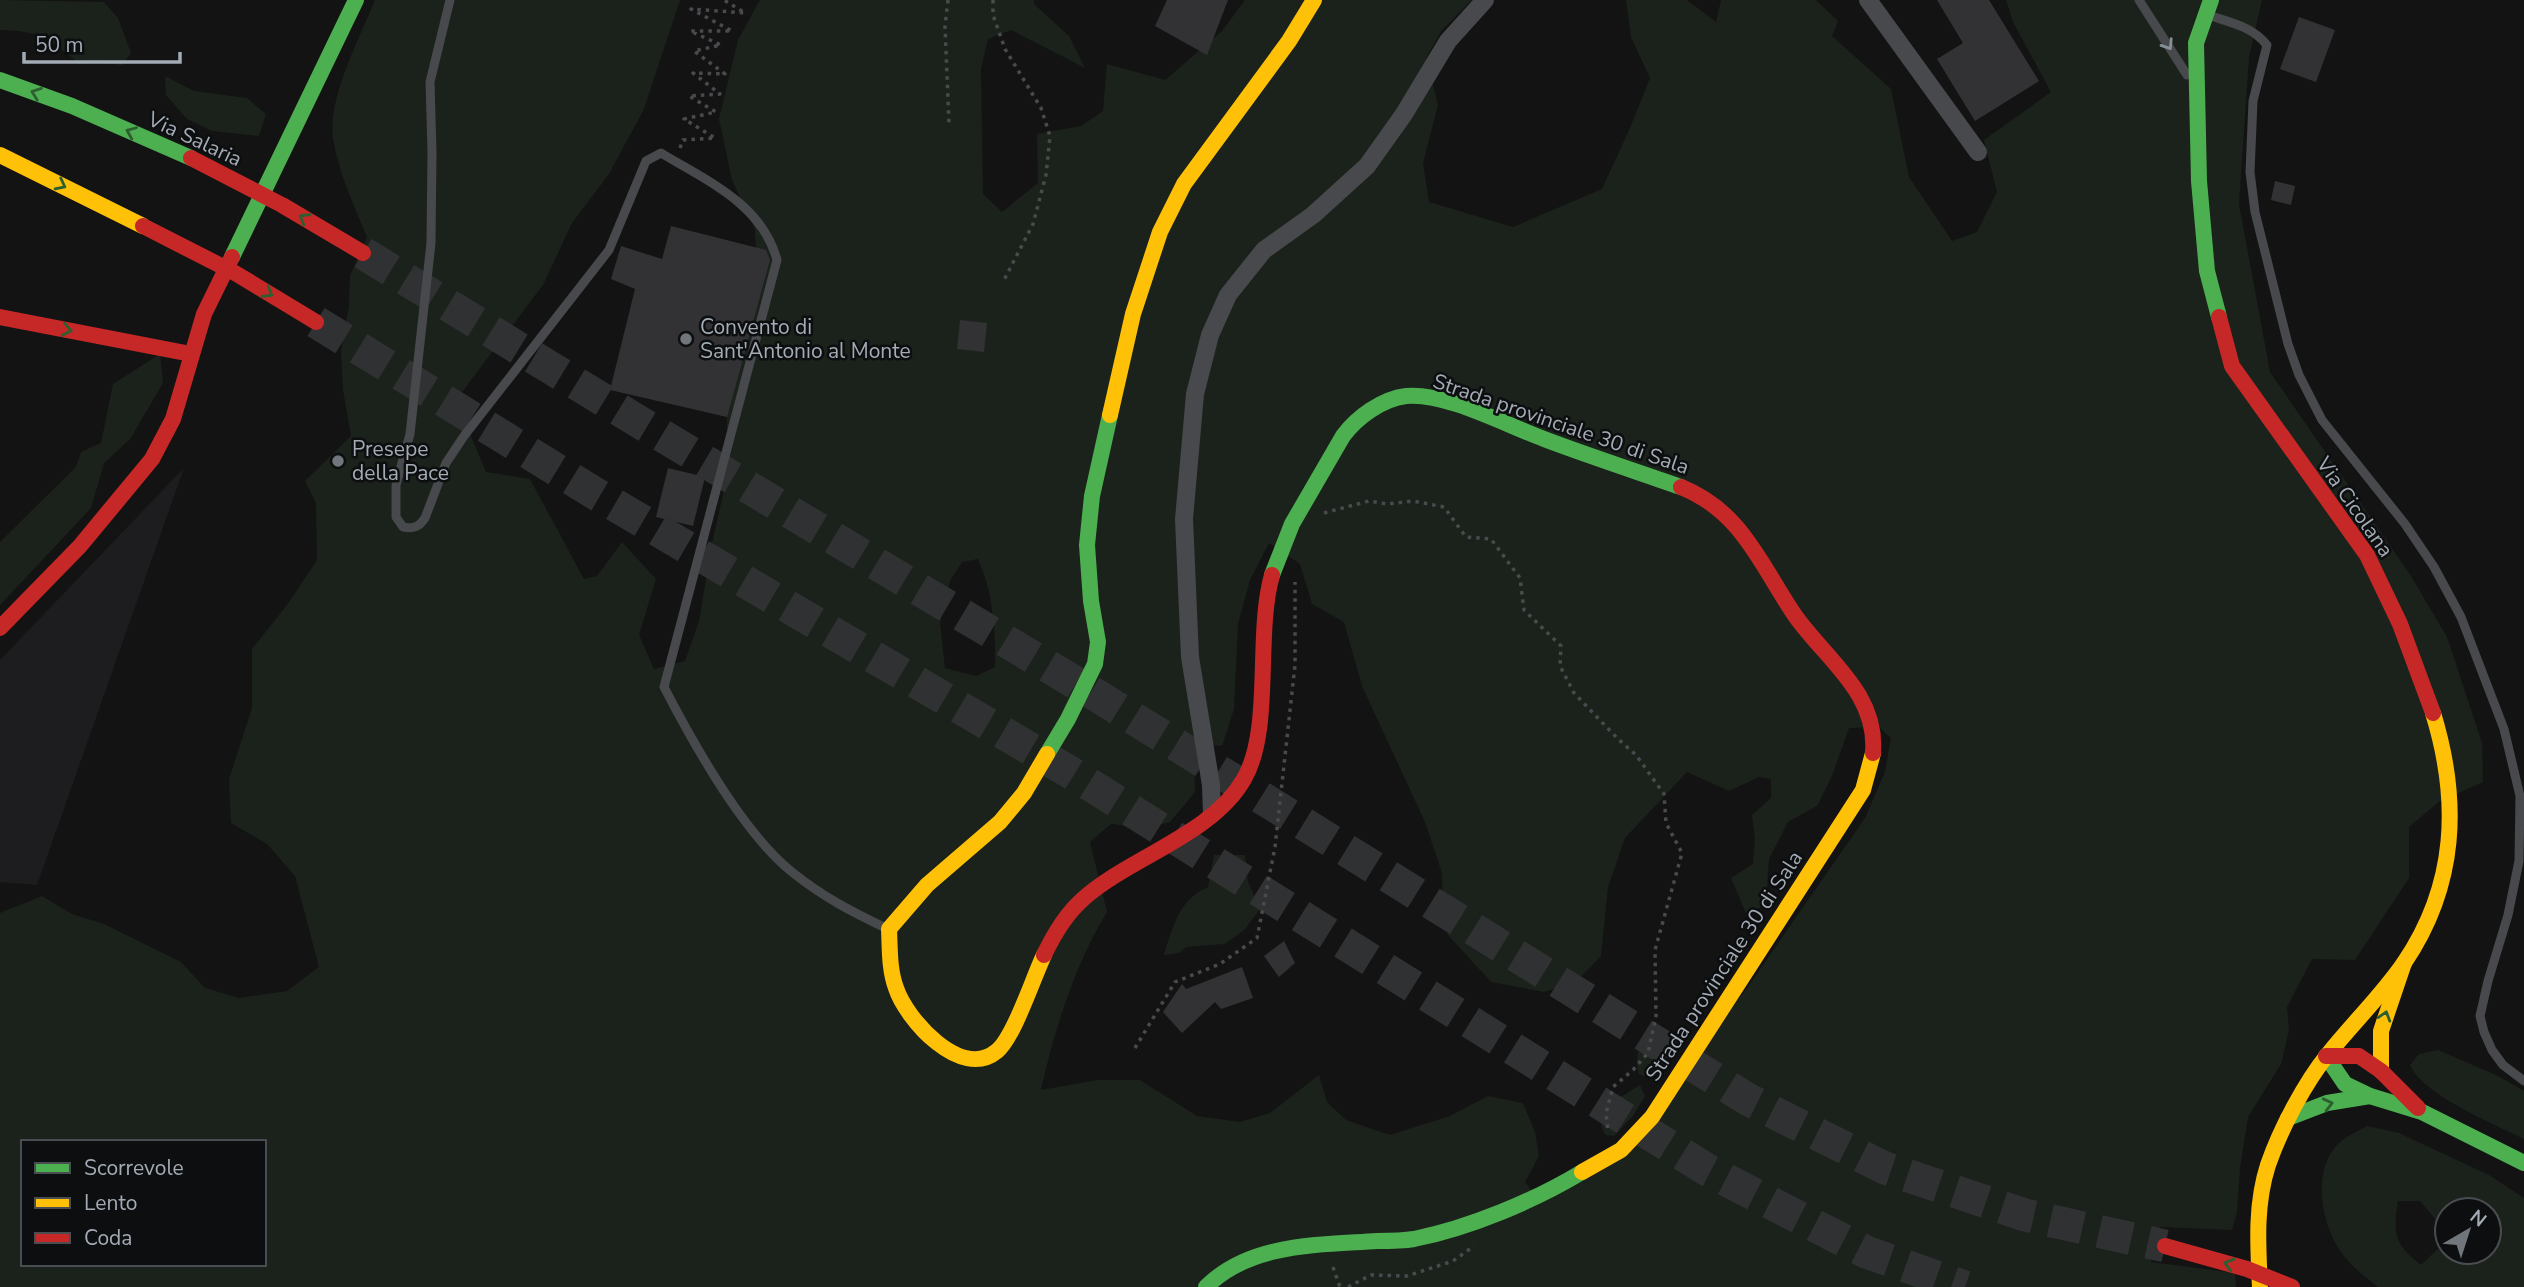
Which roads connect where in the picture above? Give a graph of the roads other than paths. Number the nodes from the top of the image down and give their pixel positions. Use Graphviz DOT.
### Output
graph roads {
  1 [pos="356,0"];
  2 [pos="450,0"];
  3 [pos="1314,0"];
  4 [pos="1485,0"];
  5 [pos="1868,0"];
  6 [pos="2139,0"];
  7 [pos="2208,7"];
  8 [pos="0,80"];
  9 [pos="2197,89"];
  10 [pos="1978,152"];
  11 [pos="0,155"];
  12 [pos="363,253"];
  13 [pos="0,317"];
  14 [pos="316,322"];
  15 [pos="191,354"];
  16 [pos="0,628"];
  17 [pos="1212,814"];
  18 [pos="889,929"];
  19 [pos="2403,963"];
  20 [pos="2326,1056"];
  21 [pos="2381,1071"];
  22 [pos="2524,1081"];
  23 [pos="2370,1096"];
  24 [pos="2422,1112"];
  25 [pos="2288,1118"];
  26 [pos="2524,1163"];
  27 [pos="2165,1245"];
  28 [pos="1206,1287"];
  29 [pos="2260,1287"];
  30 [pos="2291,1287"];
  1 -- 15 [label="main road"];
  2 -- 18 [label="lane"];
  3 -- 18 [label="main road"];
  4 -- 17 [label="street"];
  5 -- 10 [label="street"];
  6 -- 9 [label="lane, one-way"];
  7 -- 9 [label="main road, Via Cicolana"];
  7 -- 22 [label="lane"];
  12 -- 8 [label="main road, Via Salaria, one-way, bridge"];
  9 -- 19 [label="main road, Via Cicolana"];
  11 -- 14 [label="main road, one-way, bridge"];
  13 -- 15 [label="main road, one-way"];
  15 -- 16 [label="main road"];
  17 -- 18 [label="main road, Strada provinciale 30 di Sala"];
  17 -- 28 [label="main road, Strada provinciale 30 di Sala"];
  19 -- 20 [label="main road, Via Cicolana"];
  21 -- 19 [label="main road, one-way"];
  20 -- 21 [label="main road"];
  20 -- 23 [label="main road"];
  20 -- 25 [label="main road, Via Cicolana"];
  21 -- 24 [label="main road"];
  23 -- 24 [label="main road"];
  25 -- 23 [label="main road, one-way"];
  24 -- 26 [label="main road"];
  25 -- 29 [label="main road, Via Cicolana"];
  30 -- 27 [label="main road, one-way, bridge"];
}
